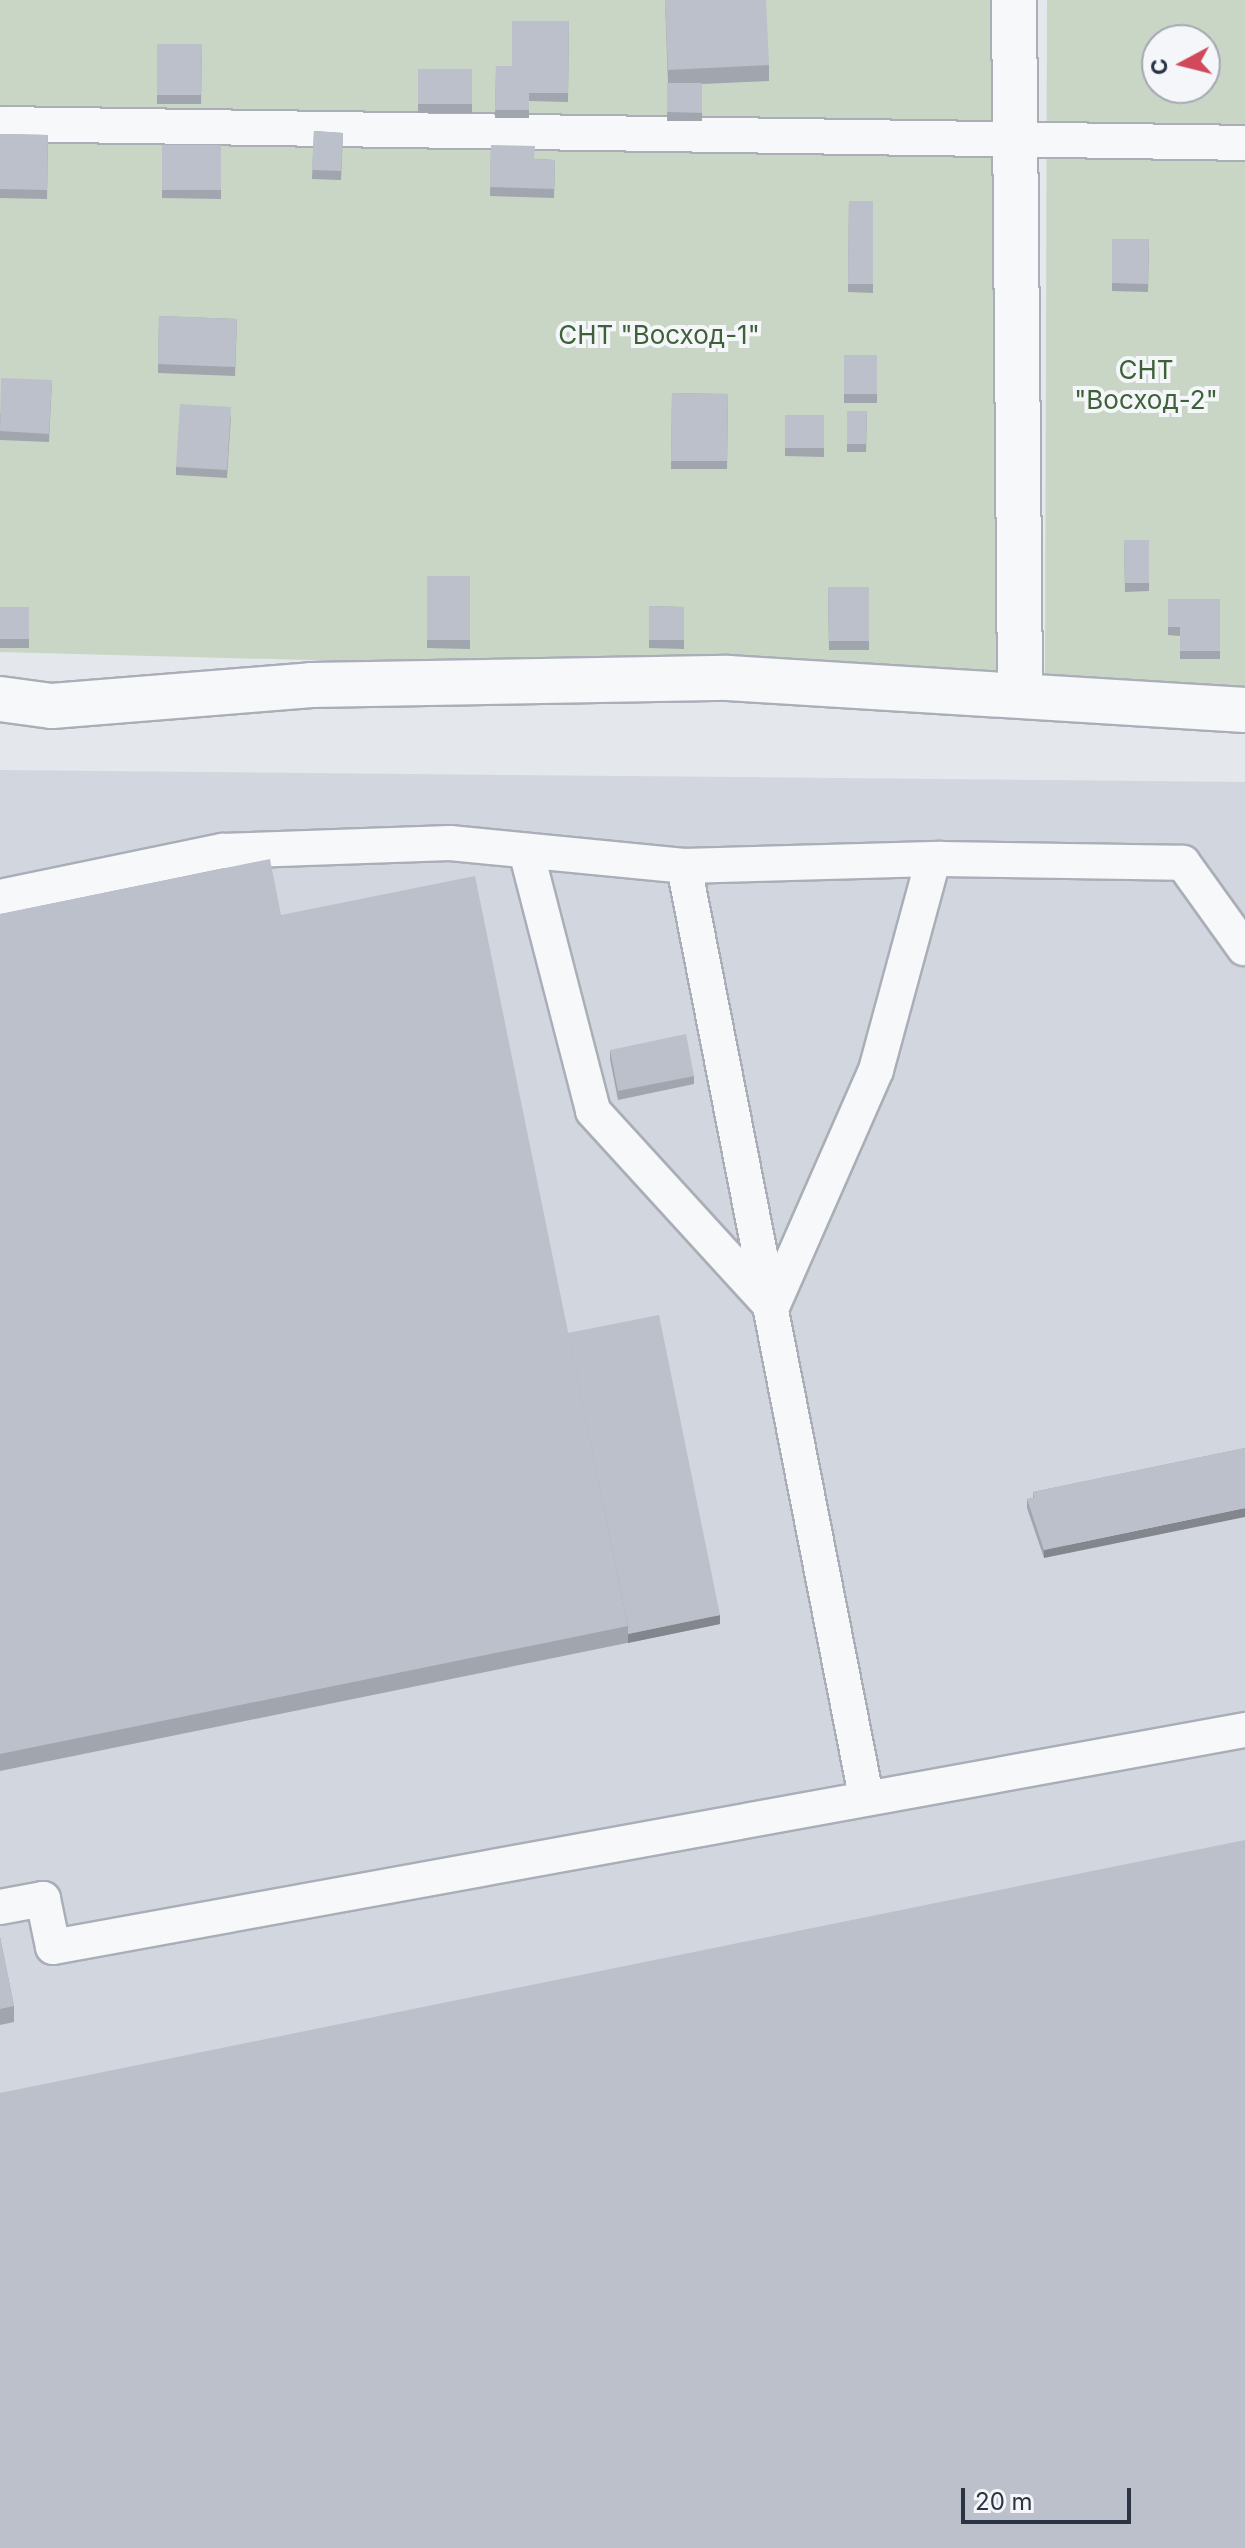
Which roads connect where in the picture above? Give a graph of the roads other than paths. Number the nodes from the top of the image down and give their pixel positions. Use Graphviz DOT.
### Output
graph roads {
  1 [pos="1014,0"];
  2 [pos="0,124"];
  3 [pos="1013,141"];
  4 [pos="1245,143"];
  5 [pos="1020,694"];
  6 [pos="0,699"];
  7 [pos="1245,710"];
  8 [pos="526,851"];
  9 [pos="933,860"];
  10 [pos="684,866"];
  11 [pos="0,897"];
  12 [pos="1244,948"];
  13 [pos="772,1307"];
  14 [pos="1245,1730"];
  15 [pos="866,1796"];
  16 [pos="0,1907"];
  1 -- 3 [label="street"];
  2 -- 3 [label="lane"];
  3 -- 4 [label="lane"];
  3 -- 5 [label="street"];
  5 -- 6 [label="street"];
  5 -- 7 [label="street"];
  8 -- 10 [label="lane"];
  8 -- 11 [label="lane"];
  8 -- 13 [label="lane"];
  9 -- 10 [label="lane"];
  9 -- 12 [label="lane"];
  9 -- 13 [label="lane"];
  10 -- 13 [label="lane"];
  13 -- 15 [label="lane"];
  14 -- 15 [label="lane"];
  15 -- 16 [label="lane"];
}
